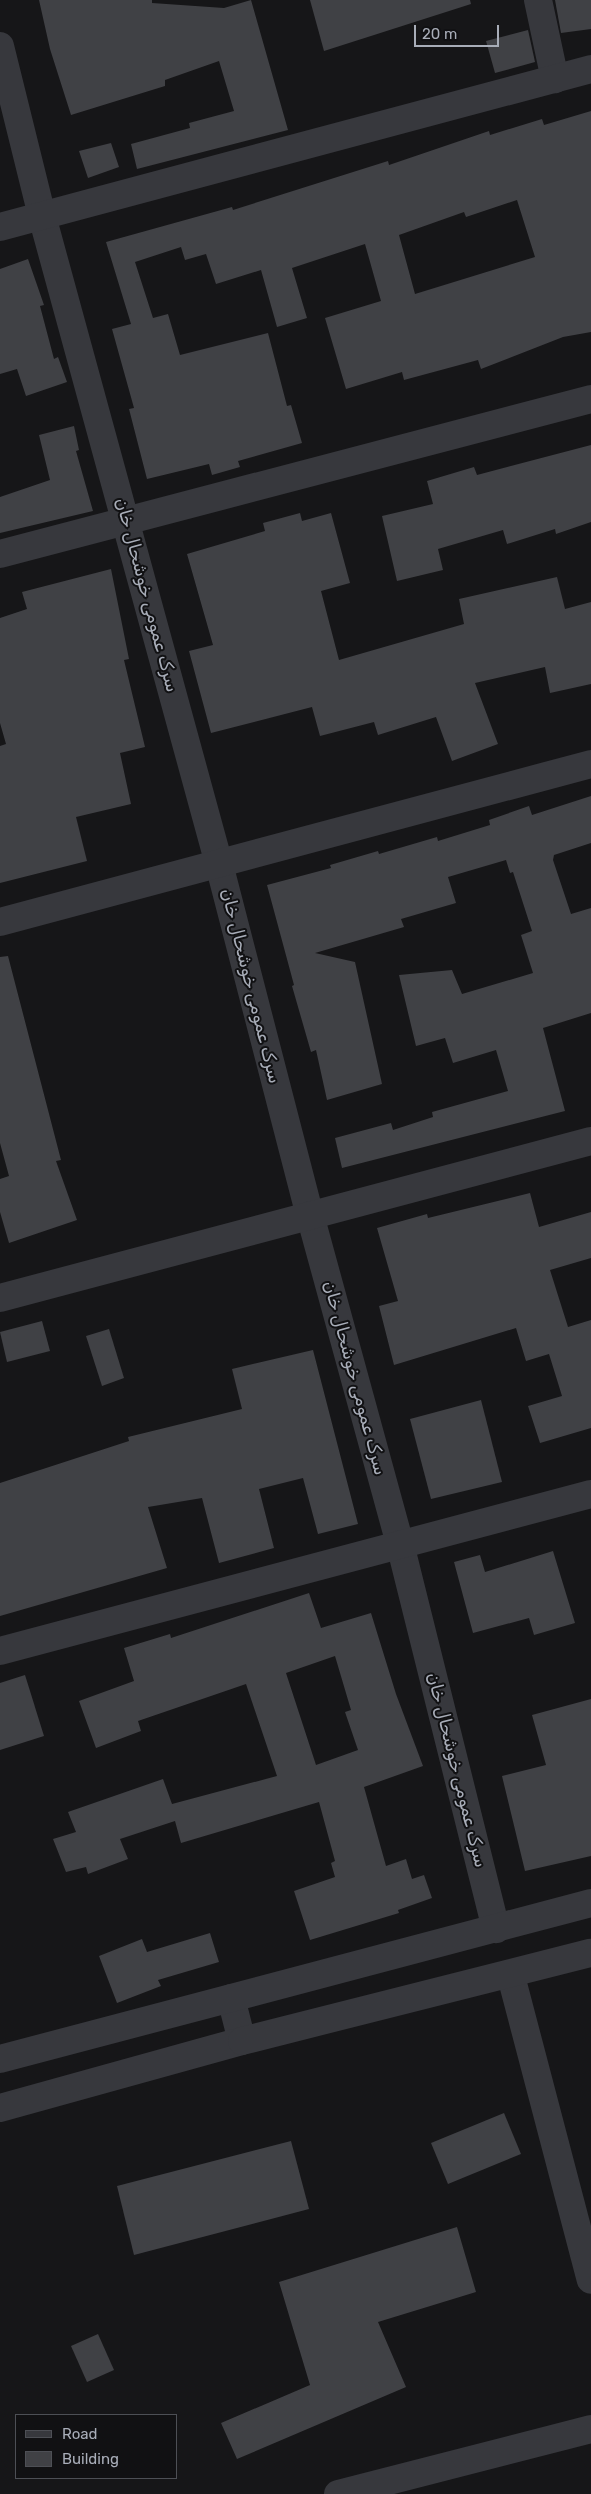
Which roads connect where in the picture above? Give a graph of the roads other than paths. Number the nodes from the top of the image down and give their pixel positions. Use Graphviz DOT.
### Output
graph roads {
  1 [pos="538,0"];
  2 [pos="0,46"];
  3 [pos="591,70"];
  4 [pos="555,79"];
  5 [pos="42,216"];
  6 [pos="0,227"];
  7 [pos="591,399"];
  8 [pos="127,520"];
  9 [pos="0,554"];
  10 [pos="591,764"];
  11 [pos="220,864"];
  12 [pos="0,922"];
  13 [pos="591,1140"];
  14 [pos="310,1215"];
  15 [pos="0,1298"];
  16 [pos="591,1494"];
  17 [pos="400,1544"];
  18 [pos="0,1651"];
  19 [pos="591,1903"];
  20 [pos="496,1928"];
  21 [pos="591,1953"];
  22 [pos="511,1976"];
  23 [pos="231,1998"];
  24 [pos="242,2041"];
  25 [pos="0,2060"];
  26 [pos="0,2108"];
  27 [pos="589,2267"];
  28 [pos="591,2429"];
  29 [pos="338,2494"];
  1 -- 4 [label="street"];
  2 -- 5 [label="street, سرک عمومی خوشحال خان"];
  3 -- 4 [label="street"];
  4 -- 5 [label="street"];
  5 -- 6 [label="street"];
  5 -- 8 [label="street, سرک عمومی خوشحال خان"];
  7 -- 8 [label="street"];
  8 -- 9 [label="street"];
  8 -- 11 [label="street, سرک عمومی خوشحال خان"];
  10 -- 11 [label="street"];
  11 -- 12 [label="street"];
  11 -- 14 [label="street, سرک عمومی خوشحال خان"];
  13 -- 14 [label="street"];
  14 -- 15 [label="street"];
  14 -- 17 [label="street, سرک عمومی خوشحال خان"];
  16 -- 17 [label="street"];
  17 -- 18 [label="street"];
  17 -- 20 [label="street, سرک عمومی خوشحال خان"];
  19 -- 20 [label="street"];
  20 -- 23 [label="street"];
  21 -- 22 [label="street"];
  22 -- 24 [label="street"];
  22 -- 27 [label="street"];
  23 -- 24 [label="street"];
  23 -- 25 [label="street"];
  24 -- 26 [label="street"];
  28 -- 29 [label="street"];
}
